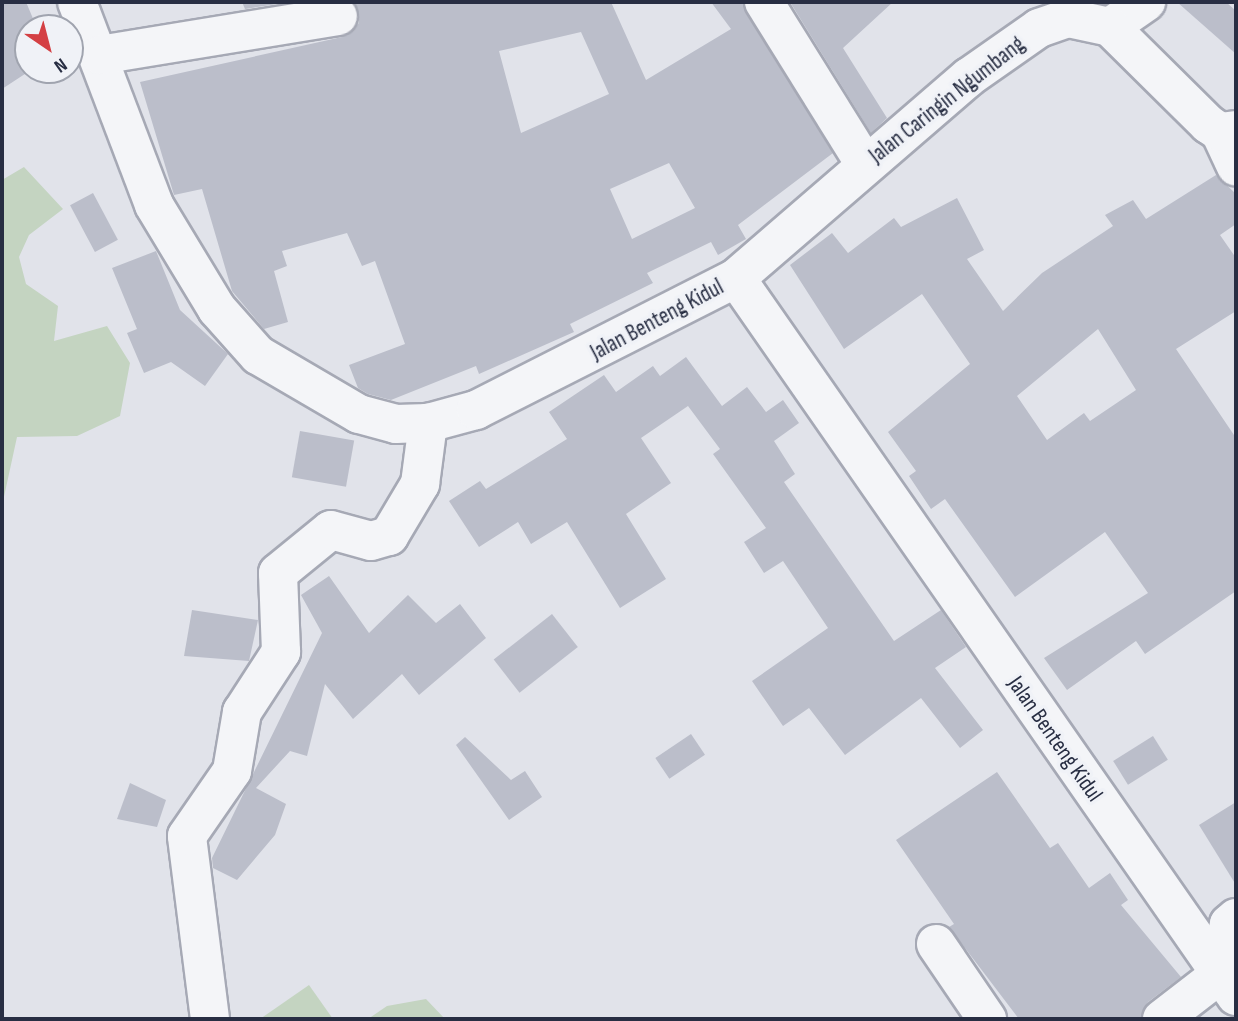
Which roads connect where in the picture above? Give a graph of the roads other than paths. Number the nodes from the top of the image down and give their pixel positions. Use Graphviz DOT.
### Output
graph roads {
  1 [pos="77,2"];
  2 [pos="764,2"];
  3 [pos="1146,2"];
  4 [pos="338,16"];
  5 [pos="1110,27"];
  6 [pos="100,55"];
  7 [pos="1228,131"];
  8 [pos="865,164"];
  9 [pos="1236,167"];
  10 [pos="736,278"];
  11 [pos="428,423"];
  12 [pos="1236,918"];
  13 [pos="936,944"];
  14 [pos="1228,985"];
  15 [pos="211,1019"];
  16 [pos="987,1019"];
  17 [pos="1162,1019"];
  1 -- 6 [label="street, Jalan Benteng Kidul"];
  2 -- 8 [label="street"];
  3 -- 5 [label="street"];
  4 -- 6 [label="street"];
  5 -- 7 [label="street, Jalan Caringin Ngumbang"];
  5 -- 8 [label="street, Jalan Caringin Ngumbang"];
  6 -- 11 [label="street, Jalan Benteng Kidul"];
  7 -- 9 [label="street"];
  8 -- 10 [label="street, Jalan Caringin Ngumbang"];
  10 -- 11 [label="street, Jalan Benteng Kidul"];
  10 -- 14 [label="street, Jalan Benteng Kidul"];
  11 -- 15 [label="street"];
  12 -- 14 [label="street"];
  13 -- 16 [label="street"];
  14 -- 17 [label="street"];
}
